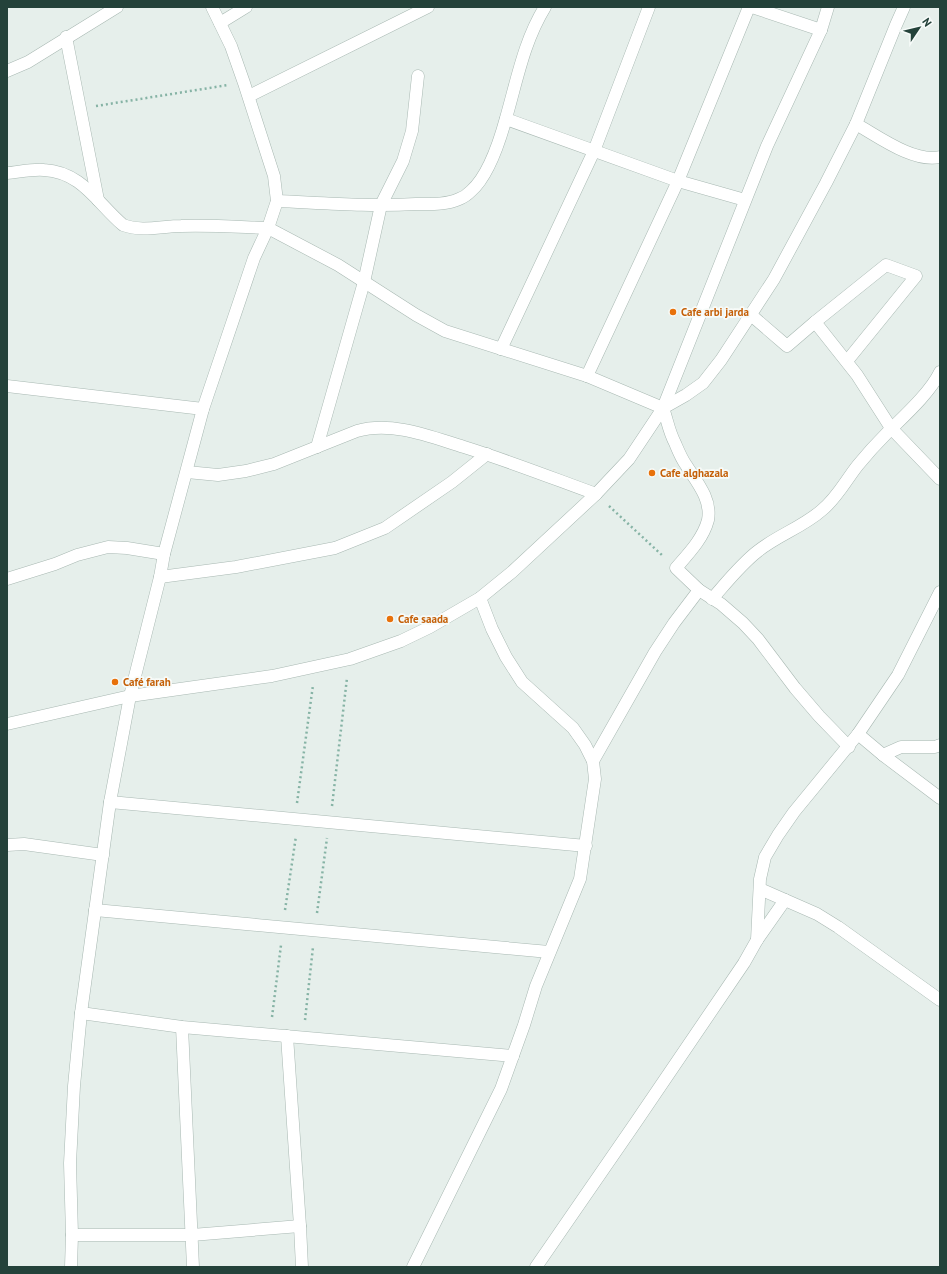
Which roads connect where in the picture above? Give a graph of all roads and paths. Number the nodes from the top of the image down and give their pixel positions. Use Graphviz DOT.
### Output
graph roads {
  1 [pos="117,7"];
  2 [pos="212,7"];
  3 [pos="246,7"];
  4 [pos="428,7"];
  5 [pos="546,7"];
  6 [pos="649,7"];
  7 [pos="751,7"];
  8 [pos="828,7"];
  9 [pos="904,7"];
  10 [pos="220,23"];
  11 [pos="821,30"];
  12 [pos="66,37"];
  13 [pos="7,71"];
  14 [pos="418,76"];
  15 [pos="244,83"];
  16 [pos="249,96"];
  17 [pos="80,109"];
  18 [pos="506,119"];
  19 [pos="856,124"];
  20 [pos="594,151"];
  21 [pos="940,158"];
  22 [pos="7,174"];
  23 [pos="678,181"];
  24 [pos="98,200"];
  25 [pos="745,200"];
  26 [pos="277,201"];
  27 [pos="381,205"];
  28 [pos="268,228"];
  29 [pos="364,282"];
  30 [pos="751,314"];
  31 [pos="815,322"];
  32 [pos="500,349"];
  33 [pos="847,362"];
  34 [pos="940,372"];
  35 [pos="587,376"];
  36 [pos="7,386"];
  37 [pos="663,408"];
  38 [pos="203,410"];
  39 [pos="891,428"];
  40 [pos="317,447"];
  41 [pos="487,454"];
  42 [pos="187,472"];
  43 [pos="940,480"];
  44 [pos="596,494"];
  45 [pos="164,554"];
  46 [pos="676,568"];
  47 [pos="160,576"];
  48 [pos="7,579"];
  49 [pos="700,590"];
  50 [pos="940,592"];
  51 [pos="480,598"];
  52 [pos="712,599"];
  53 [pos="350,659"];
  54 [pos="316,667"];
  55 [pos="130,696"];
  56 [pos="7,724"];
  57 [pos="858,734"];
  58 [pos="940,745"];
  59 [pos="849,747"];
  60 [pos="883,755"];
  61 [pos="593,761"];
  62 [pos="940,798"];
  63 [pos="110,802"];
  64 [pos="295,819"];
  65 [pos="330,822"];
  66 [pos="7,845"];
  67 [pos="586,846"];
  68 [pos="103,855"];
  69 [pos="760,889"];
  70 [pos="786,900"];
  71 [pos="95,910"];
  72 [pos="283,927"];
  73 [pos="315,930"];
  74 [pos="757,940"];
  75 [pos="549,952"];
  76 [pos="940,1000"];
  77 [pos="81,1014"];
  78 [pos="182,1027"];
  79 [pos="270,1035"];
  80 [pos="287,1036"];
  81 [pos="304,1038"];
  82 [pos="513,1056"];
  83 [pos="300,1226"];
  84 [pos="72,1235"];
  85 [pos="192,1235"];
  86 [pos="71,1267"];
  87 [pos="193,1267"];
  88 [pos="302,1267"];
  89 [pos="413,1267"];
  90 [pos="536,1267"];
  1 -- 12 [label="street"];
  2 -- 10 [label="street"];
  3 -- 10 [label="street"];
  4 -- 16 [label="street"];
  5 -- 18 [label="street"];
  6 -- 20 [label="street"];
  7 -- 11 [label="street"];
  7 -- 23 [label="street"];
  8 -- 11 [label="street"];
  9 -- 19 [label="street"];
  10 -- 15 [label="street"];
  11 -- 25 [label="street"];
  12 -- 13 [label="street"];
  12 -- 17 [label="street"];
  14 -- 27 [label="street"];
  15 -- 16 [label="street"];
  15 -- 17 [label="path"];
  16 -- 26 [label="street"];
  17 -- 24 [label="street"];
  18 -- 20 [label="street"];
  18 -- 27 [label="street"];
  19 -- 21 [label="street"];
  19 -- 30 [label="street"];
  20 -- 23 [label="street"];
  20 -- 32 [label="street"];
  22 -- 24 [label="street"];
  23 -- 25 [label="street"];
  23 -- 35 [label="street"];
  24 -- 28 [label="street"];
  25 -- 37 [label="street"];
  26 -- 27 [label="street"];
  26 -- 28 [label="street"];
  27 -- 29 [label="street"];
  28 -- 29 [label="street"];
  28 -- 38 [label="street"];
  29 -- 32 [label="street"];
  29 -- 40 [label="street"];
  30 -- 31 [label="street"];
  30 -- 37 [label="street"];
  31 -- 33 [label="street"];
  31 -- 33 [label="street"];
  32 -- 35 [label="street"];
  33 -- 39 [label="street"];
  34 -- 39 [label="street"];
  35 -- 37 [label="street"];
  36 -- 38 [label="street"];
  37 -- 44 [label="street"];
  37 -- 46 [label="street"];
  38 -- 42 [label="street"];
  39 -- 43 [label="street"];
  39 -- 52 [label="street"];
  40 -- 41 [label="street"];
  40 -- 42 [label="street"];
  41 -- 44 [label="street"];
  41 -- 47 [label="street"];
  42 -- 45 [label="street"];
  44 -- 46 [label="path"];
  44 -- 51 [label="street"];
  45 -- 47 [label="street"];
  45 -- 48 [label="street"];
  46 -- 49 [label="street"];
  47 -- 55 [label="street"];
  49 -- 52 [label="street"];
  49 -- 61 [label="street"];
  50 -- 57 [label="street"];
  51 -- 53 [label="street"];
  51 -- 61 [label="street"];
  52 -- 59 [label="street"];
  53 -- 54 [label="street"];
  53 -- 65 [label="path"];
  54 -- 55 [label="street"];
  54 -- 64 [label="path"];
  55 -- 56 [label="street"];
  55 -- 63 [label="street"];
  57 -- 59 [label="street"];
  57 -- 60 [label="street"];
  58 -- 60 [label="street"];
  59 -- 69 [label="street"];
  60 -- 62 [label="street"];
  61 -- 67 [label="street"];
  63 -- 64 [label="street"];
  63 -- 68 [label="street"];
  64 -- 65 [label="street"];
  64 -- 72 [label="path"];
  65 -- 67 [label="street"];
  65 -- 73 [label="path"];
  66 -- 68 [label="street"];
  67 -- 75 [label="street"];
  68 -- 71 [label="street"];
  69 -- 70 [label="street"];
  69 -- 74 [label="street"];
  70 -- 74 [label="street"];
  70 -- 76 [label="street"];
  71 -- 72 [label="street"];
  71 -- 77 [label="street"];
  72 -- 73 [label="street"];
  72 -- 79 [label="path"];
  73 -- 75 [label="street"];
  73 -- 81 [label="path"];
  74 -- 90 [label="street"];
  75 -- 82 [label="street"];
  77 -- 78 [label="street"];
  77 -- 84 [label="street"];
  78 -- 79 [label="street"];
  78 -- 85 [label="street"];
  79 -- 80 [label="street"];
  80 -- 81 [label="street"];
  80 -- 83 [label="street"];
  81 -- 82 [label="street"];
  82 -- 89 [label="street"];
  83 -- 85 [label="street"];
  83 -- 88 [label="street"];
  84 -- 85 [label="street"];
  84 -- 86 [label="street"];
  85 -- 87 [label="street"];
}
